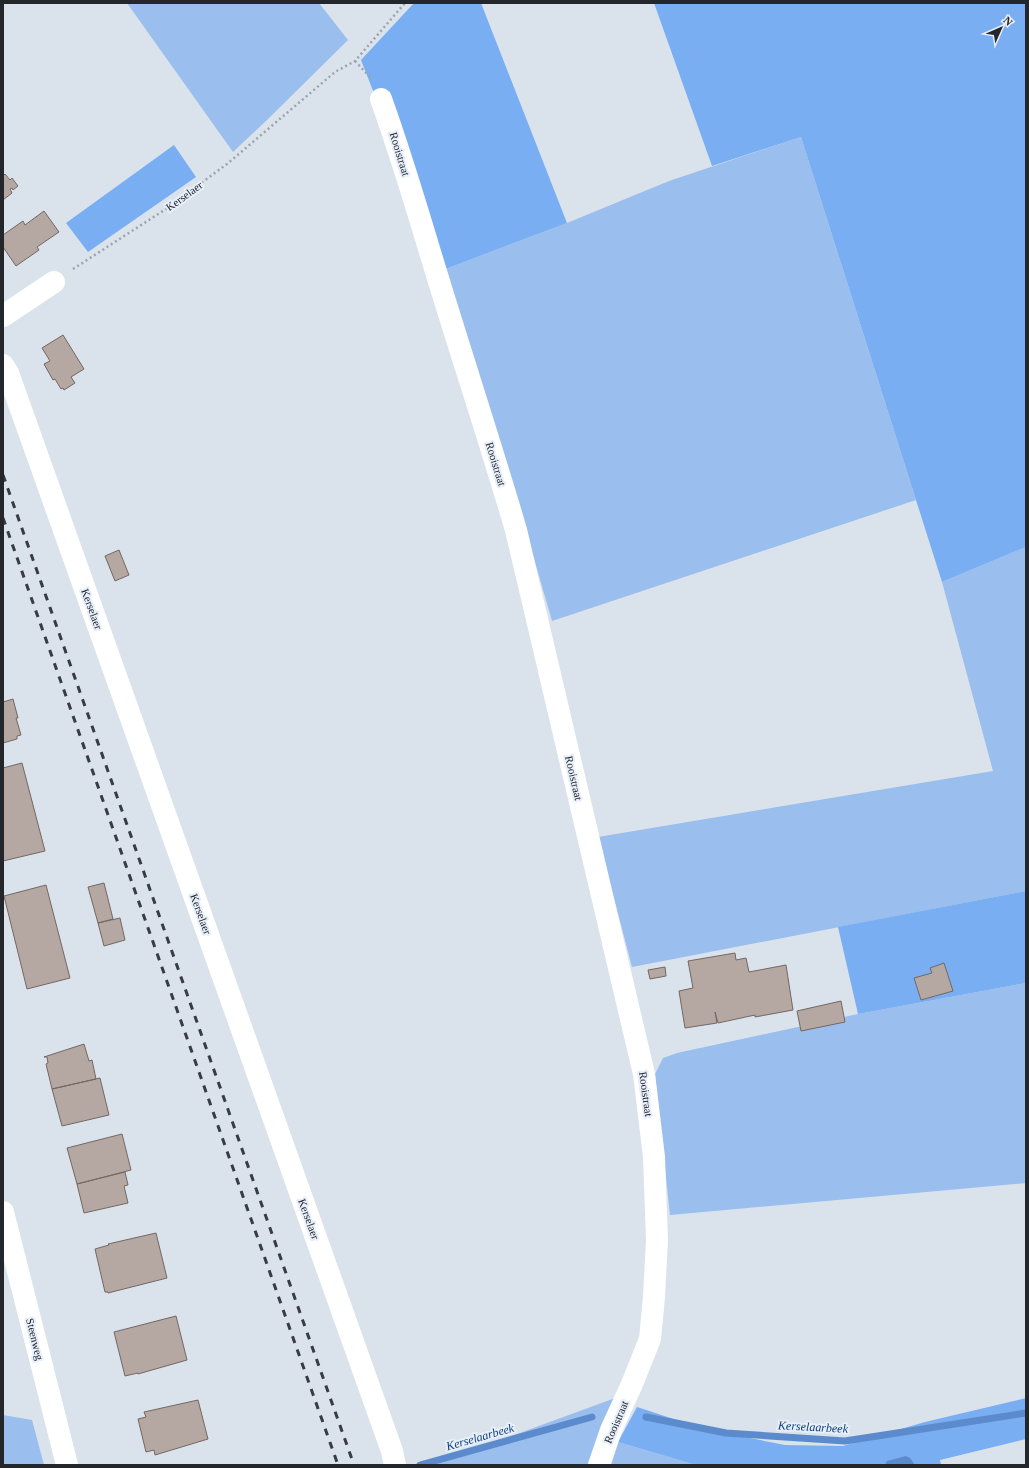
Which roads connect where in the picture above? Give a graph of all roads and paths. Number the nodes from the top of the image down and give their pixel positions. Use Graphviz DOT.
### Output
graph roads {
  1 [pos="405,3"];
  2 [pos="381,99"];
  3 [pos="54,282"];
  4 [pos="3,316"];
  5 [pos="3,365"];
  6 [pos="3,1212"];
  7 [pos="67,1465"];
  8 [pos="395,1465"];
  9 [pos="598,1465"];
  1 -- 3 [label="path, Kerselaer"];
  2 -- 9 [label="street, Rooistraat"];
  3 -- 4 [label="street"];
  5 -- 8 [label="street, Kerselaer"];
  6 -- 7 [label="street, Steenweg"];
}
